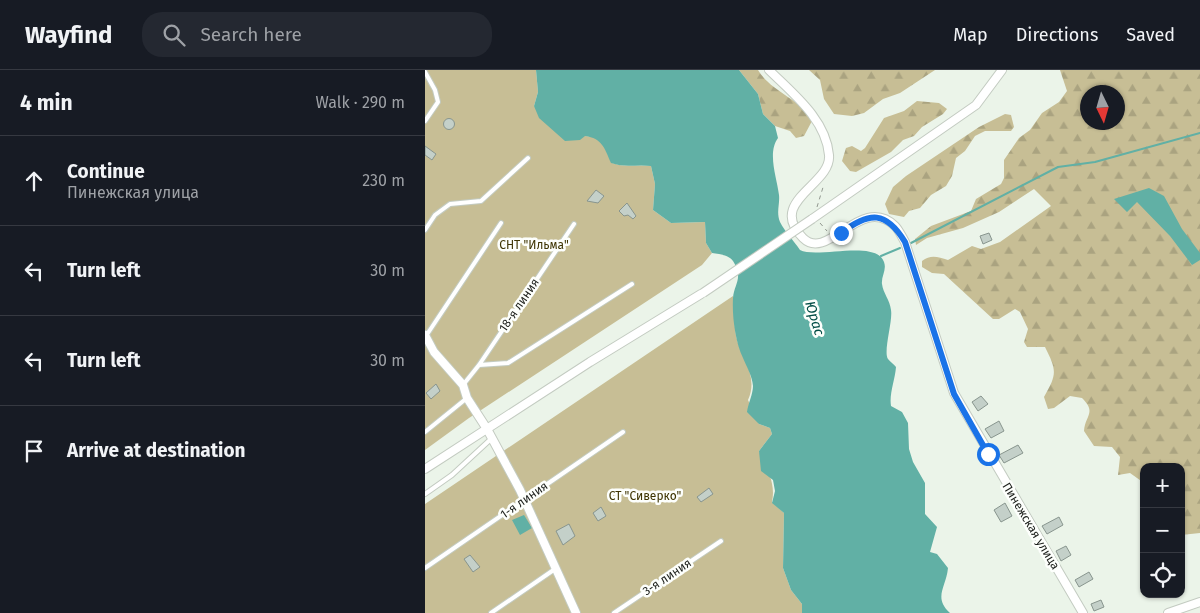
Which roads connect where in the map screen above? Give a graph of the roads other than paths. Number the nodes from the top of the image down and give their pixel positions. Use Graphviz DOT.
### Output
graph roads {
  1 [pos="769,70"];
  2 [pos="1002,70"];
  3 [pos="425,72"];
  4 [pos="425,121"];
  5 [pos="528,158"];
  6 [pos="501,224"];
  7 [pos="574,224"];
  8 [pos="425,230"];
  9 [pos="632,284"];
  10 [pos="426,336"];
  11 [pos="479,365"];
  12 [pos="463,385"];
  13 [pos="467,398"];
  14 [pos="487,429"];
  15 [pos="425,432"];
  16 [pos="623,432"];
  17 [pos="492,438"];
  18 [pos="425,469"];
  19 [pos="425,494"];
  20 [pos="524,500"];
  21 [pos="721,541"];
  22 [pos="425,568"];
  23 [pos="555,569"];
  24 [pos="1200,602"];
  25 [pos="491,613"];
  26 [pos="576,613"];
  27 [pos="614,613"];
  28 [pos="1083,613"];
  29 [pos="1168,613"];
  1 -- 28 [label="street, Пинежская улица"];
  2 -- 14 [label="street, bridge"];
  3 -- 4 [label="lane"];
  5 -- 8 [label="lane"];
  6 -- 10 [label="lane"];
  7 -- 11 [label="lane, 18-я линия"];
  9 -- 11 [label="lane"];
  10 -- 12 [label="street"];
  11 -- 12 [label="lane, 18-я линия"];
  12 -- 13 [label="street"];
  13 -- 14 [label="street"];
  13 -- 15 [label="lane"];
  14 -- 17 [label="street"];
  14 -- 18 [label="street"];
  16 -- 20 [label="lane, 1-я линия"];
  17 -- 19 [label="lane"];
  17 -- 20 [label="street"];
  20 -- 22 [label="lane, 1-я линия"];
  20 -- 23 [label="street"];
  21 -- 27 [label="lane, 3-я линия"];
  23 -- 25 [label="lane"];
  23 -- 26 [label="street"];
  24 -- 29 [label="street"];
}
